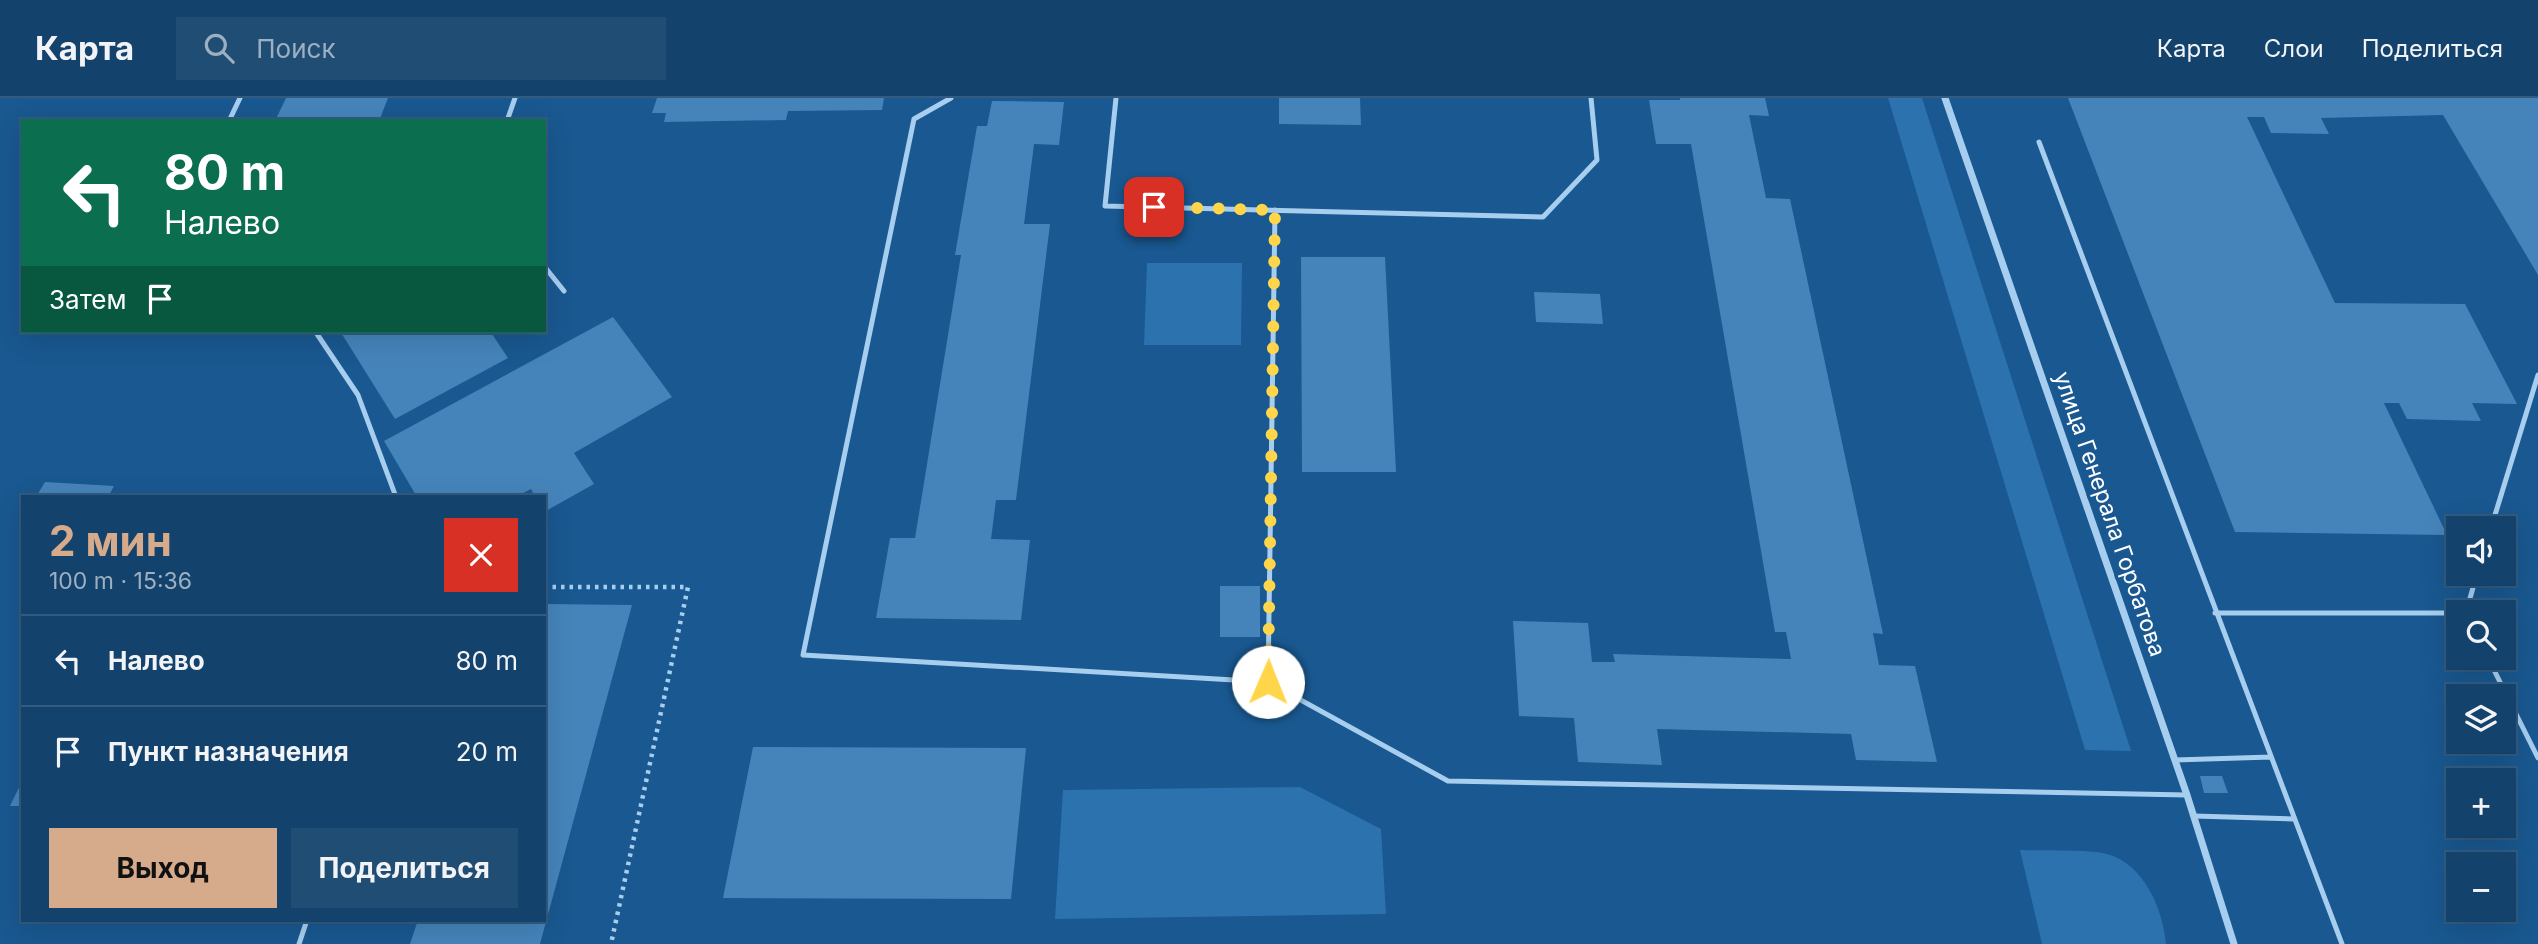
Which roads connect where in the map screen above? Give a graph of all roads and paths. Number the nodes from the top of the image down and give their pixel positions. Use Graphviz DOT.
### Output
graph roads {
  1 [pos="240,98"];
  2 [pos="515,98"];
  3 [pos="951,98"];
  4 [pos="1116,98"];
  5 [pos="1591,98"];
  6 [pos="1945,98"];
  7 [pos="230,119"];
  8 [pos="509,119"];
  9 [pos="2039,142"];
  10 [pos="1275,210"];
  11 [pos="546,268"];
  12 [pos="564,290"];
  13 [pos="316,333"];
  14 [pos="2538,375"];
  15 [pos="395,495"];
  16 [pos="2495,516"];
  17 [pos="546,587"];
  18 [pos="2215,613"];
  19 [pos="2446,613"];
  20 [pos="2494,670"];
  21 [pos="1268,682"];
  22 [pos="2270,757"];
  23 [pos="2538,758"];
  24 [pos="2175,760"];
  25 [pos="2187,795"];
  26 [pos="2194,816"];
  27 [pos="2294,818"];
  28 [pos="306,922"];
  29 [pos="299,944"];
  30 [pos="611,944"];
  31 [pos="2234,944"];
  32 [pos="2342,944"];
  1 -- 7 [label="lane"];
  2 -- 8 [label="lane"];
  3 -- 21 [label="lane"];
  4 -- 10 [label="lane"];
  5 -- 10 [label="lane"];
  6 -- 24 [label="street, улица Генерала Горбатова"];
  9 -- 18 [label="lane"];
  10 -- 21 [label="lane"];
  11 -- 12 [label="lane"];
  13 -- 15 [label="lane"];
  14 -- 16 [label="lane"];
  17 -- 30 [label="path"];
  18 -- 19 [label="lane"];
  18 -- 22 [label="lane"];
  20 -- 23 [label="lane"];
  21 -- 25 [label="lane"];
  22 -- 24 [label="lane"];
  22 -- 27 [label="lane"];
  24 -- 25 [label="street, улица Генерала Горбатова"];
  25 -- 26 [label="street, улица Генерала Горбатова"];
  26 -- 27 [label="lane"];
  26 -- 31 [label="street, улица Генерала Горбатова"];
  27 -- 32 [label="lane"];
  28 -- 29 [label="lane"];
}
